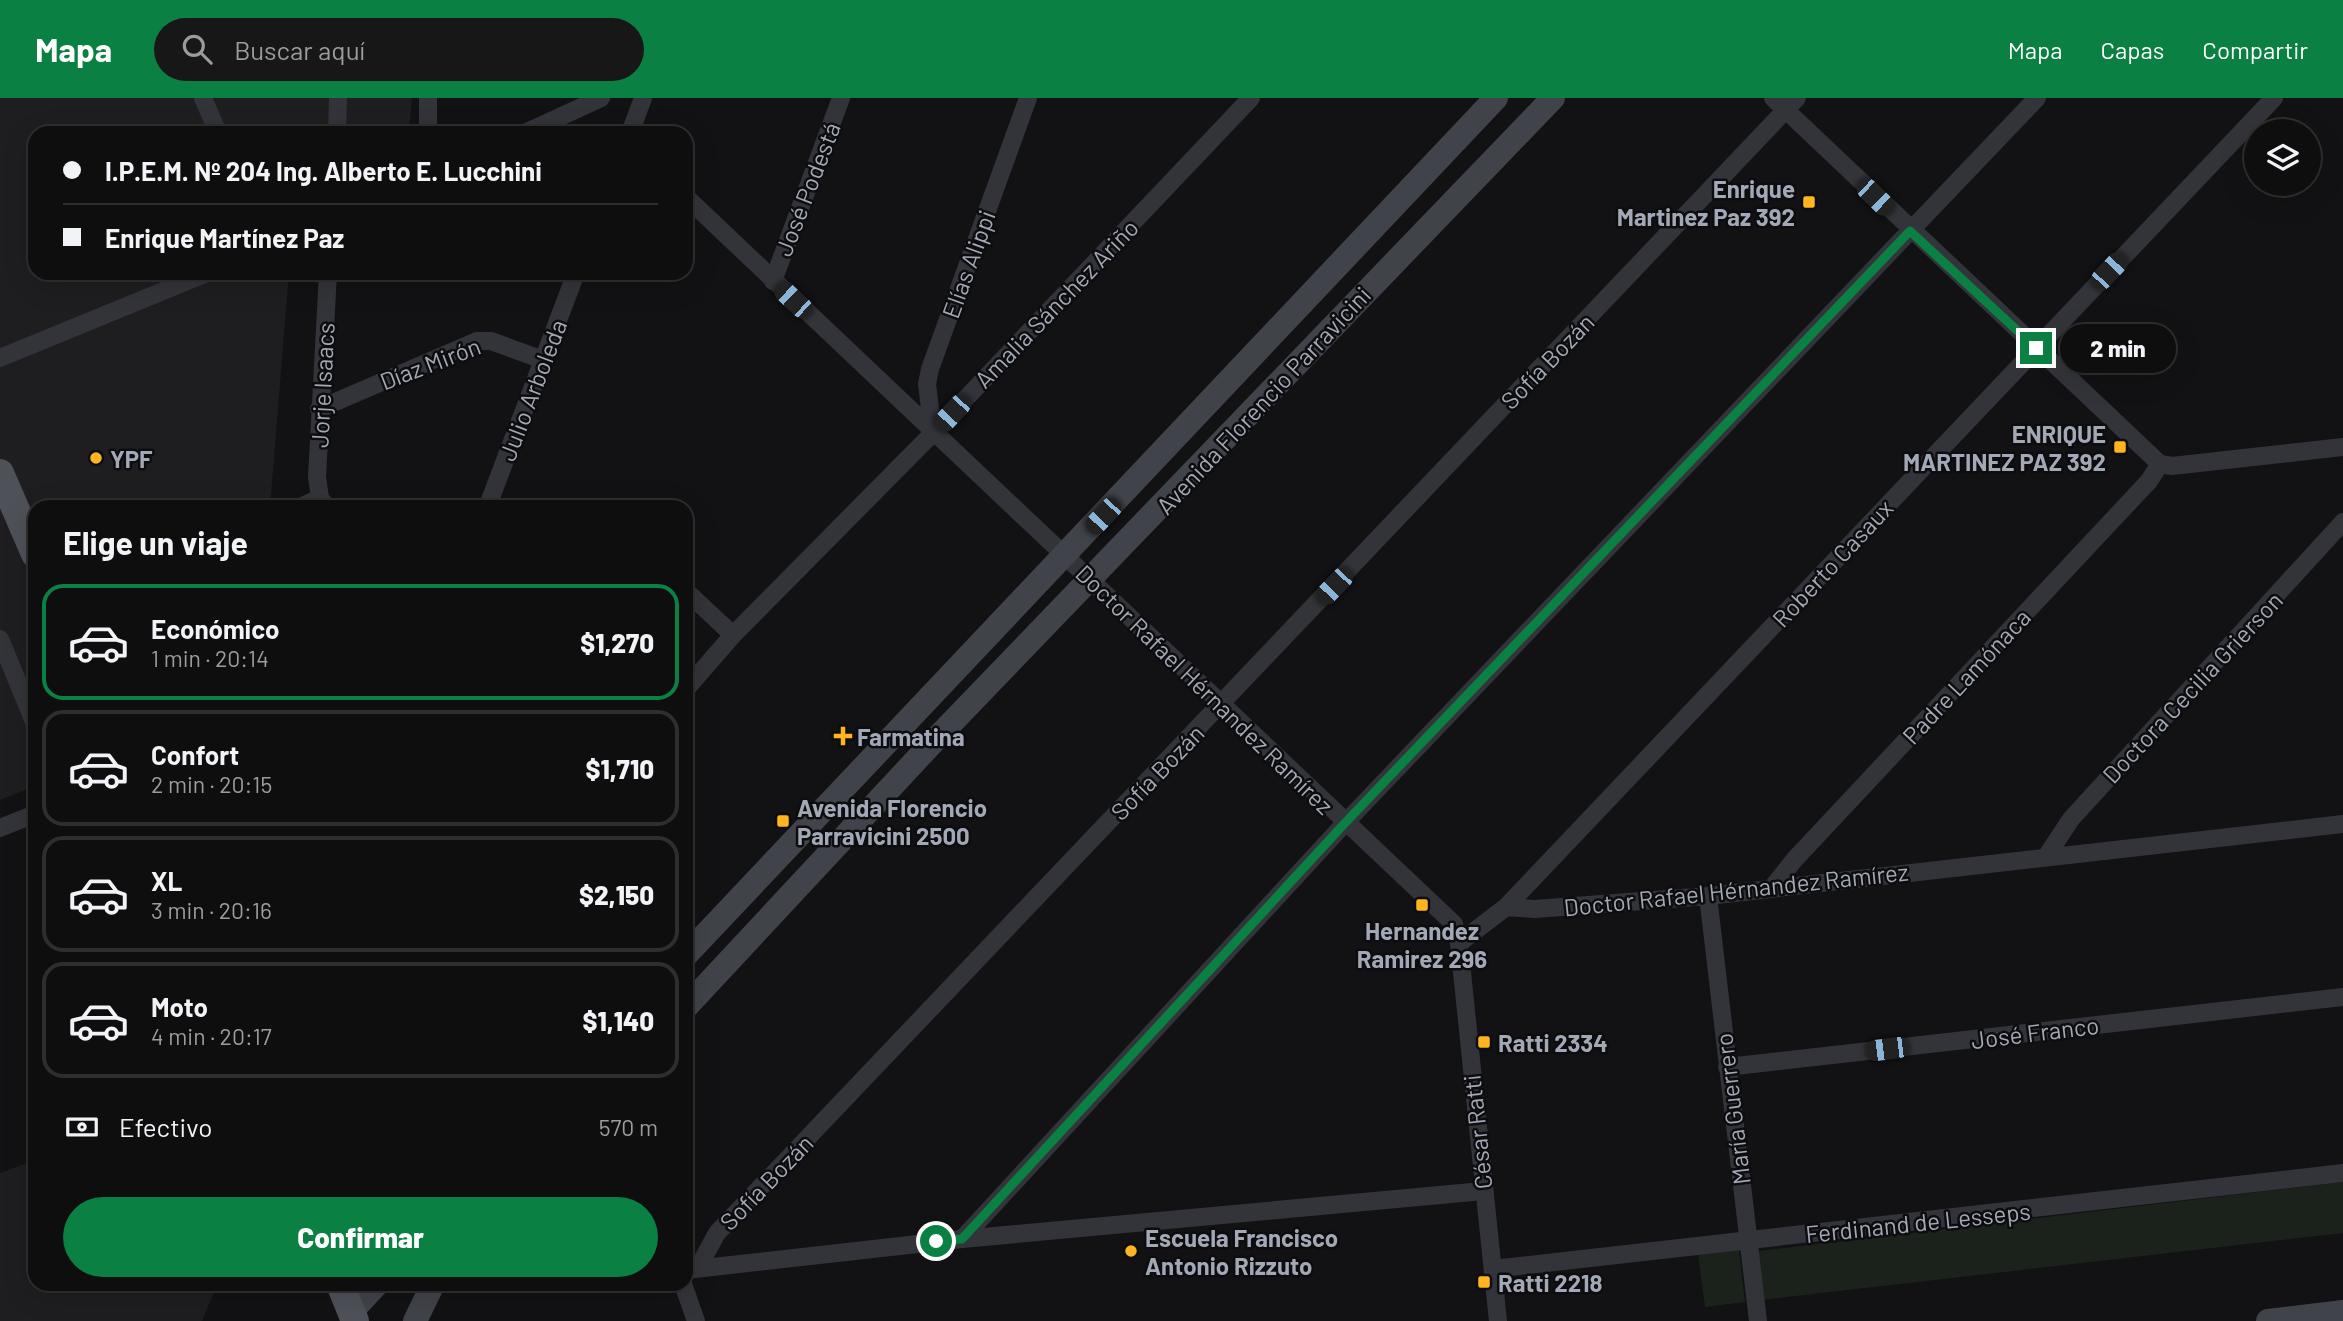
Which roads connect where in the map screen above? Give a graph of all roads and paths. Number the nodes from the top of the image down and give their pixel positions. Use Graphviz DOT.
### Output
graph roads {
  1 [pos="203,98"];
  2 [pos="338,98"];
  3 [pos="428,98"];
  4 [pos="601,98"];
  5 [pos="643,98"];
  6 [pos="841,98"];
  7 [pos="1028,98"];
  8 [pos="1251,98"];
  9 [pos="1496,98"];
  10 [pos="1553,98"];
  11 [pos="2037,98"];
  12 [pos="2274,98"];
  13 [pos="1785,102"];
  14 [pos="215,126"];
  15 [pos="337,126"];
  16 [pos="428,126"];
  17 [pos="540,126"];
  18 [pos="633,126"];
  19 [pos="693,204"];
  20 [pos="1910,231"];
  21 [pos="190,280"];
  22 [pos="328,280"];
  23 [pos="573,280"];
  24 [pos="772,281"];
  25 [pos="2036,348"];
  26 [pos="0,359"];
  27 [pos="543,360"];
  28 [pos="319,409"];
  29 [pos="933,433"];
  30 [pos="2343,447"];
  31 [pos="2161,464"];
  32 [pos="0,473"];
  33 [pos="323,500"];
  34 [pos="490,500"];
  35 [pos="2343,522"];
  36 [pos="28,538"];
  37 [pos="1066,556"];
  38 [pos="1090,582"];
  39 [pos="693,598"];
  40 [pos="733,635"];
  41 [pos="0,639"];
  42 [pos="693,681"];
  43 [pos="1221,705"];
  44 [pos="28,707"];
  45 [pos="28,817"];
  46 [pos="1345,823"];
  47 [pos="2343,824"];
  48 [pos="0,828"];
  49 [pos="2046,856"];
  50 [pos="1771,888"];
  51 [pos="1708,897"];
  52 [pos="1506,907"];
  53 [pos="1459,943"];
  54 [pos="693,948"];
  55 [pos="2343,997"];
  56 [pos="693,999"];
  57 [pos="1727,1067"];
  58 [pos="2343,1173"];
  59 [pos="1483,1191"];
  60 [pos="962,1239"];
  61 [pos="1748,1241"];
  62 [pos="693,1268"];
  63 [pos="693,1269"];
  64 [pos="1493,1269"];
  65 [pos="348,1291"];
  66 [pos="430,1291"];
  67 [pos="685,1291"];
  68 [pos="363,1304"];
  69 [pos="2343,1312"];
  70 [pos="2298,1319"];
  71 [pos="415,1321"];
  72 [pos="696,1321"];
  73 [pos="1498,1321"];
  74 [pos="1758,1321"];
  75 [pos="2268,1321"];
  1 -- 14 [label="street"];
  2 -- 15 [label="street"];
  3 -- 16 [label="street"];
  4 -- 17 [label="street"];
  5 -- 18 [label="street"];
  6 -- 24 [label="street, José Podestá"];
  7 -- 29 [label="street, Elías Alippi"];
  8 -- 29 [label="street, Amalia Sánchez Ariño"];
  9 -- 37 [label="main road, Avenida Florencio Parravicini"];
  10 -- 38 [label="main road, Avenida Florencio Parravicini"];
  11 -- 20 [label="street"];
  12 -- 25 [label="street, Roberto Casaux"];
  13 -- 20 [label="street"];
  13 -- 43 [label="street, Sofía Bozán"];
  19 -- 24 [label="street, Doctor Rafael Hérnandez Ramírez"];
  20 -- 25 [label="street"];
  20 -- 46 [label="street"];
  21 -- 26 [label="street"];
  22 -- 28 [label="street, Jorje Isaacs"];
  23 -- 27 [label="street, Julio Arboleda"];
  24 -- 29 [label="street, Doctor Rafael Hérnandez Ramírez"];
  25 -- 31 [label="street"];
  25 -- 52 [label="street, Roberto Casaux"];
  27 -- 28 [label="street, Díaz Mirón"];
  27 -- 34 [label="street, Julio Arboleda"];
  28 -- 33 [label="street, Jorje Isaacs"];
  29 -- 37 [label="street, Doctor Rafael Hérnandez Ramírez"];
  29 -- 40 [label="street, Amalia Sánchez Ariño"];
  30 -- 31 [label="street"];
  31 -- 50 [label="street, Padre Lamónaca"];
  32 -- 36 [label="main road"];
  35 -- 49 [label="street, Doctora Cecilia Grierson"];
  37 -- 38 [label="street, Doctor Rafael Hérnandez Ramírez"];
  37 -- 54 [label="main road, Avenida Florencio Parravicini"];
  38 -- 43 [label="street, Doctor Rafael Hérnandez Ramírez"];
  38 -- 56 [label="main road, Avenida Florencio Parravicini"];
  39 -- 40 [label="street"];
  40 -- 42 [label="street, Amalia Sánchez Ariño"];
  41 -- 44 [label="street"];
  43 -- 46 [label="street, Doctor Rafael Hérnandez Ramírez"];
  43 -- 62 [label="street, Sofía Bozán"];
  45 -- 48 [label="street"];
  46 -- 53 [label="street, Doctor Rafael Hérnandez Ramírez"];
  46 -- 60 [label="street"];
  47 -- 49 [label="street, Doctor Rafael Hérnandez Ramírez"];
  49 -- 50 [label="street, Doctor Rafael Hérnandez Ramírez"];
  50 -- 51 [label="street, Doctor Rafael Hérnandez Ramírez"];
  51 -- 52 [label="street, Doctor Rafael Hérnandez Ramírez"];
  51 -- 57 [label="street, María Guerrero"];
  52 -- 53 [label="street"];
  53 -- 59 [label="street, César Ratti"];
  55 -- 57 [label="street, José Franco"];
  57 -- 61 [label="street, María Guerrero"];
  58 -- 61 [label="street, Ferdinand de Lesseps"];
  59 -- 60 [label="street"];
  59 -- 64 [label="street, César Ratti"];
  60 -- 63 [label="street"];
  61 -- 64 [label="street, Ferdinand de Lesseps"];
  61 -- 74 [label="street, María Guerrero"];
  64 -- 73 [label="street, César Ratti"];
  65 -- 68 [label="main road"];
  66 -- 71 [label="main road"];
  67 -- 72 [label="street"];
  69 -- 70 [label="main road"];
  70 -- 75 [label="main road"];
}
